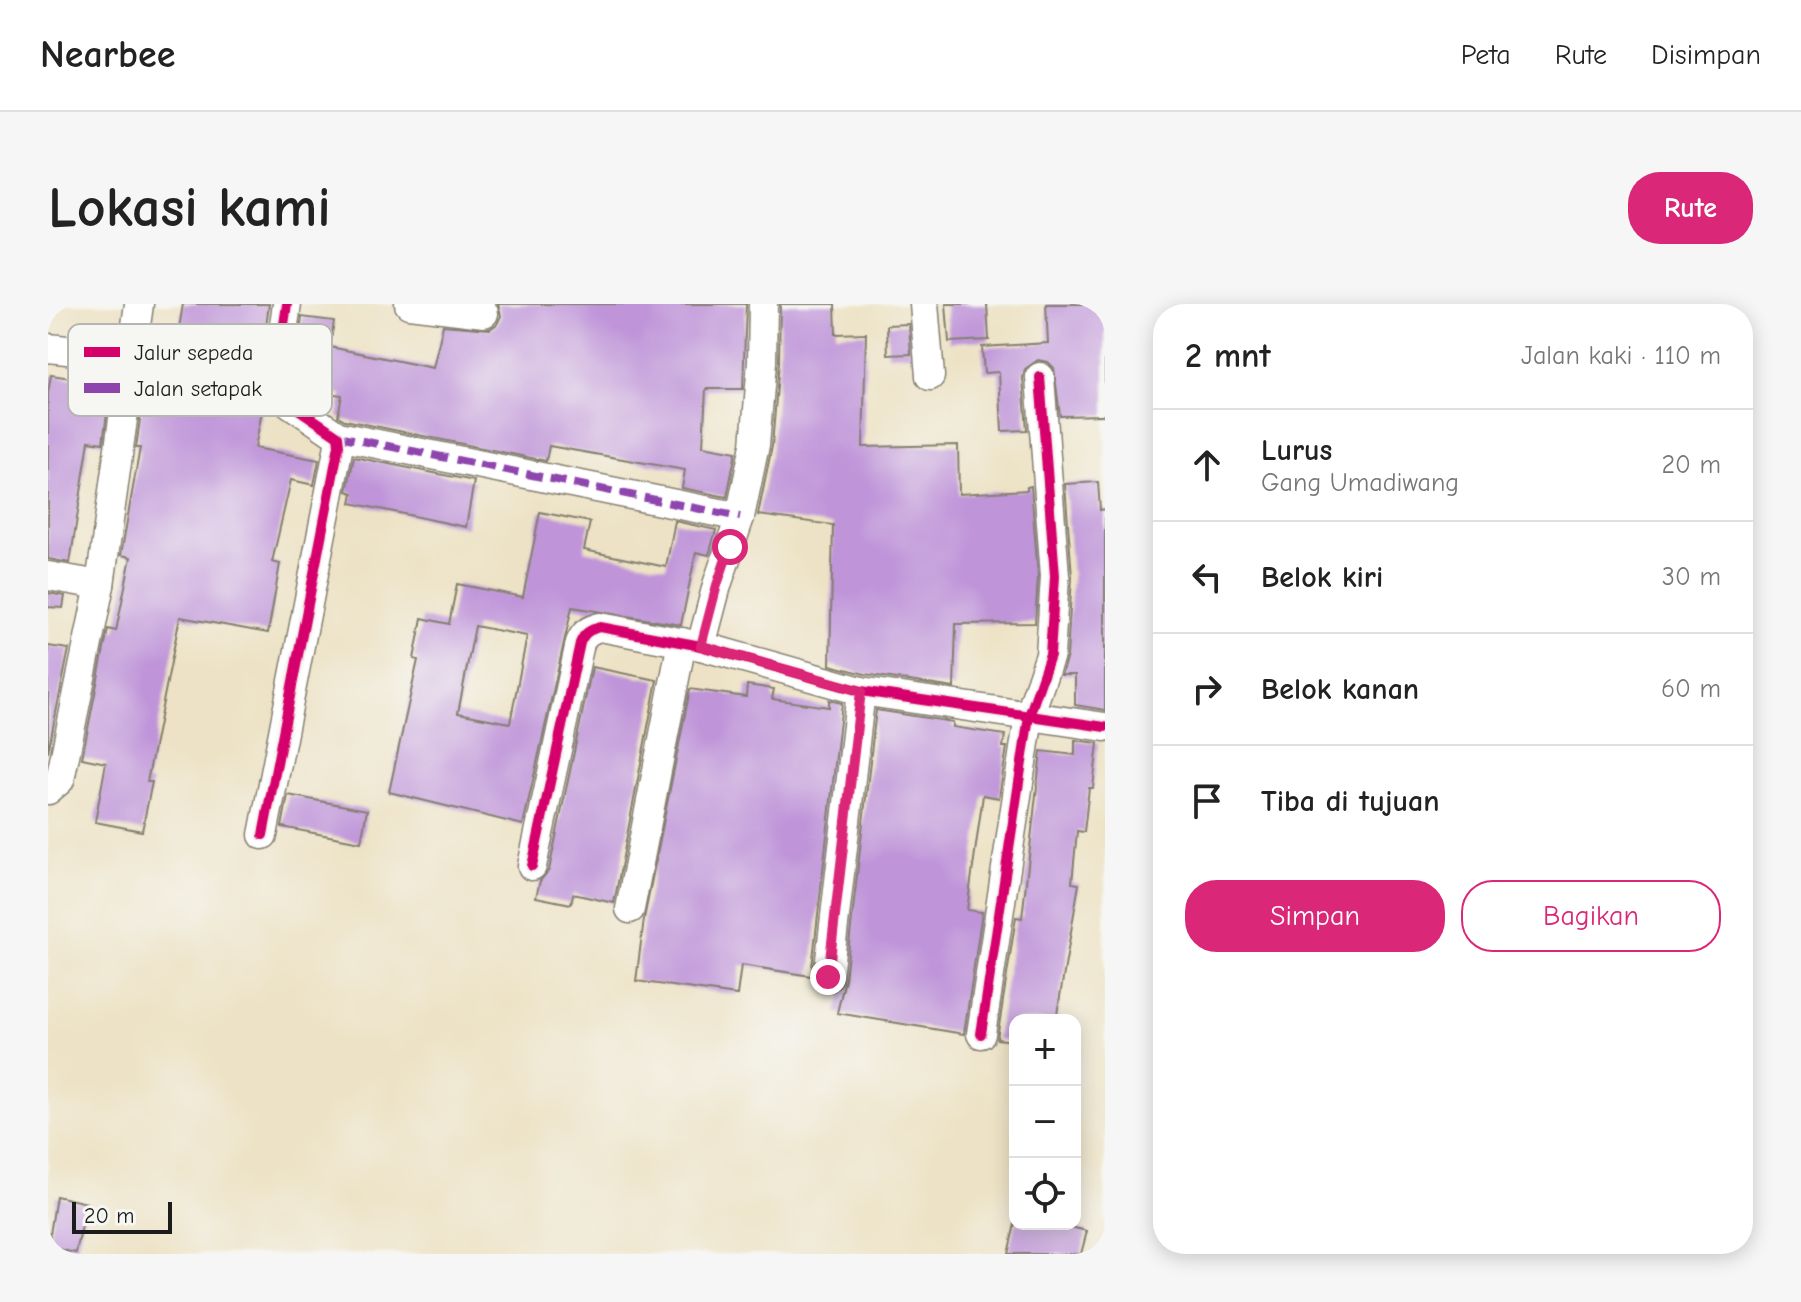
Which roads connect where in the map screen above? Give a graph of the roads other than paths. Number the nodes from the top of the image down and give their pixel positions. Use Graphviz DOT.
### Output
graph roads {
  1 [pos="139,304"];
  2 [pos="287,304"];
  3 [pos="409,304"];
  4 [pos="763,304"];
  5 [pos="924,304"];
  6 [pos="484,313"];
  7 [pos="137,324"];
  8 [pos="284,324"];
  9 [pos="48,348"];
  10 [pos="68,350"];
  11 [pos="930,376"];
  12 [pos="1040,377"];
  13 [pos="124,416"];
  14 [pos="309,416"];
  15 [pos="338,436"];
  16 [pos="740,517"];
  17 [pos="48,576"];
  18 [pos="100,585"];
  19 [pos="692,644"];
  20 [pos="861,691"];
  21 [pos="1029,716"];
  22 [pos="1105,727"];
  23 [pos="48,790"];
  24 [pos="263,835"];
  25 [pos="532,866"];
  26 [pos="630,909"];
  27 [pos="828,977"];
  28 [pos="981,1034"];
  1 -- 7 [label="street"];
  2 -- 8 [label="street"];
  3 -- 6 [label="street"];
  4 -- 16 [label="street"];
  5 -- 11 [label="street"];
  9 -- 10 [label="street"];
  12 -- 21 [label="street"];
  13 -- 18 [label="street"];
  14 -- 15 [label="street"];
  15 -- 16 [label="street"];
  15 -- 24 [label="street"];
  16 -- 19 [label="street"];
  17 -- 18 [label="street"];
  18 -- 23 [label="street"];
  19 -- 20 [label="street"];
  19 -- 25 [label="street"];
  19 -- 26 [label="street"];
  20 -- 21 [label="street"];
  20 -- 27 [label="street"];
  21 -- 22 [label="street"];
  21 -- 28 [label="street"];
}
